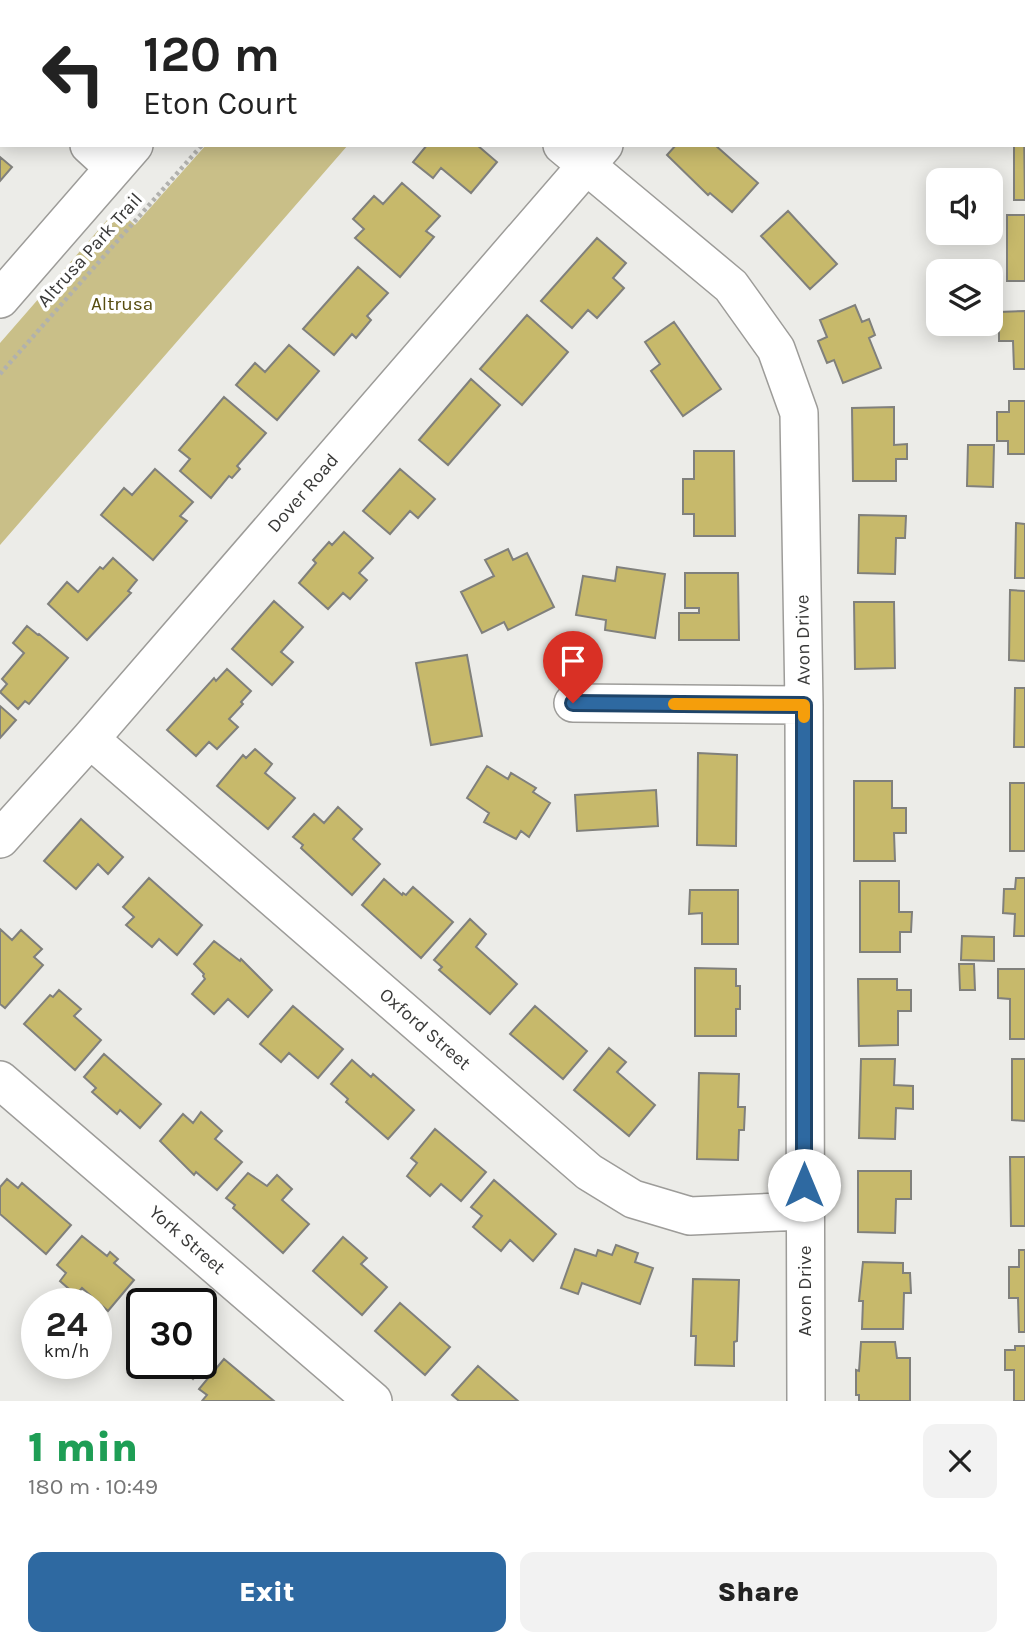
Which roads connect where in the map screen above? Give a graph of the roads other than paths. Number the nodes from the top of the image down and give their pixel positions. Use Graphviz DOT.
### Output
graph roads {
  1 [pos="584,152"];
  2 [pos="112,153"];
  3 [pos="0,299"];
  4 [pos="573,703"];
  5 [pos="804,705"];
  6 [pos="90,739"];
  7 [pos="0,839"];
  8 [pos="0,1080"];
  9 [pos="804,1211"];
  10 [pos="373,1401"];
  11 [pos="806,1401"];
  1 -- 5 [label="street, Avon Drive"];
  1 -- 6 [label="street, Dover Road"];
  2 -- 3 [label="street"];
  4 -- 5 [label="street"];
  5 -- 9 [label="street, Avon Drive"];
  6 -- 7 [label="street, Dover Road"];
  6 -- 9 [label="street, Oxford Street"];
  8 -- 10 [label="street, York Street"];
  9 -- 11 [label="street, Avon Drive"];
}
